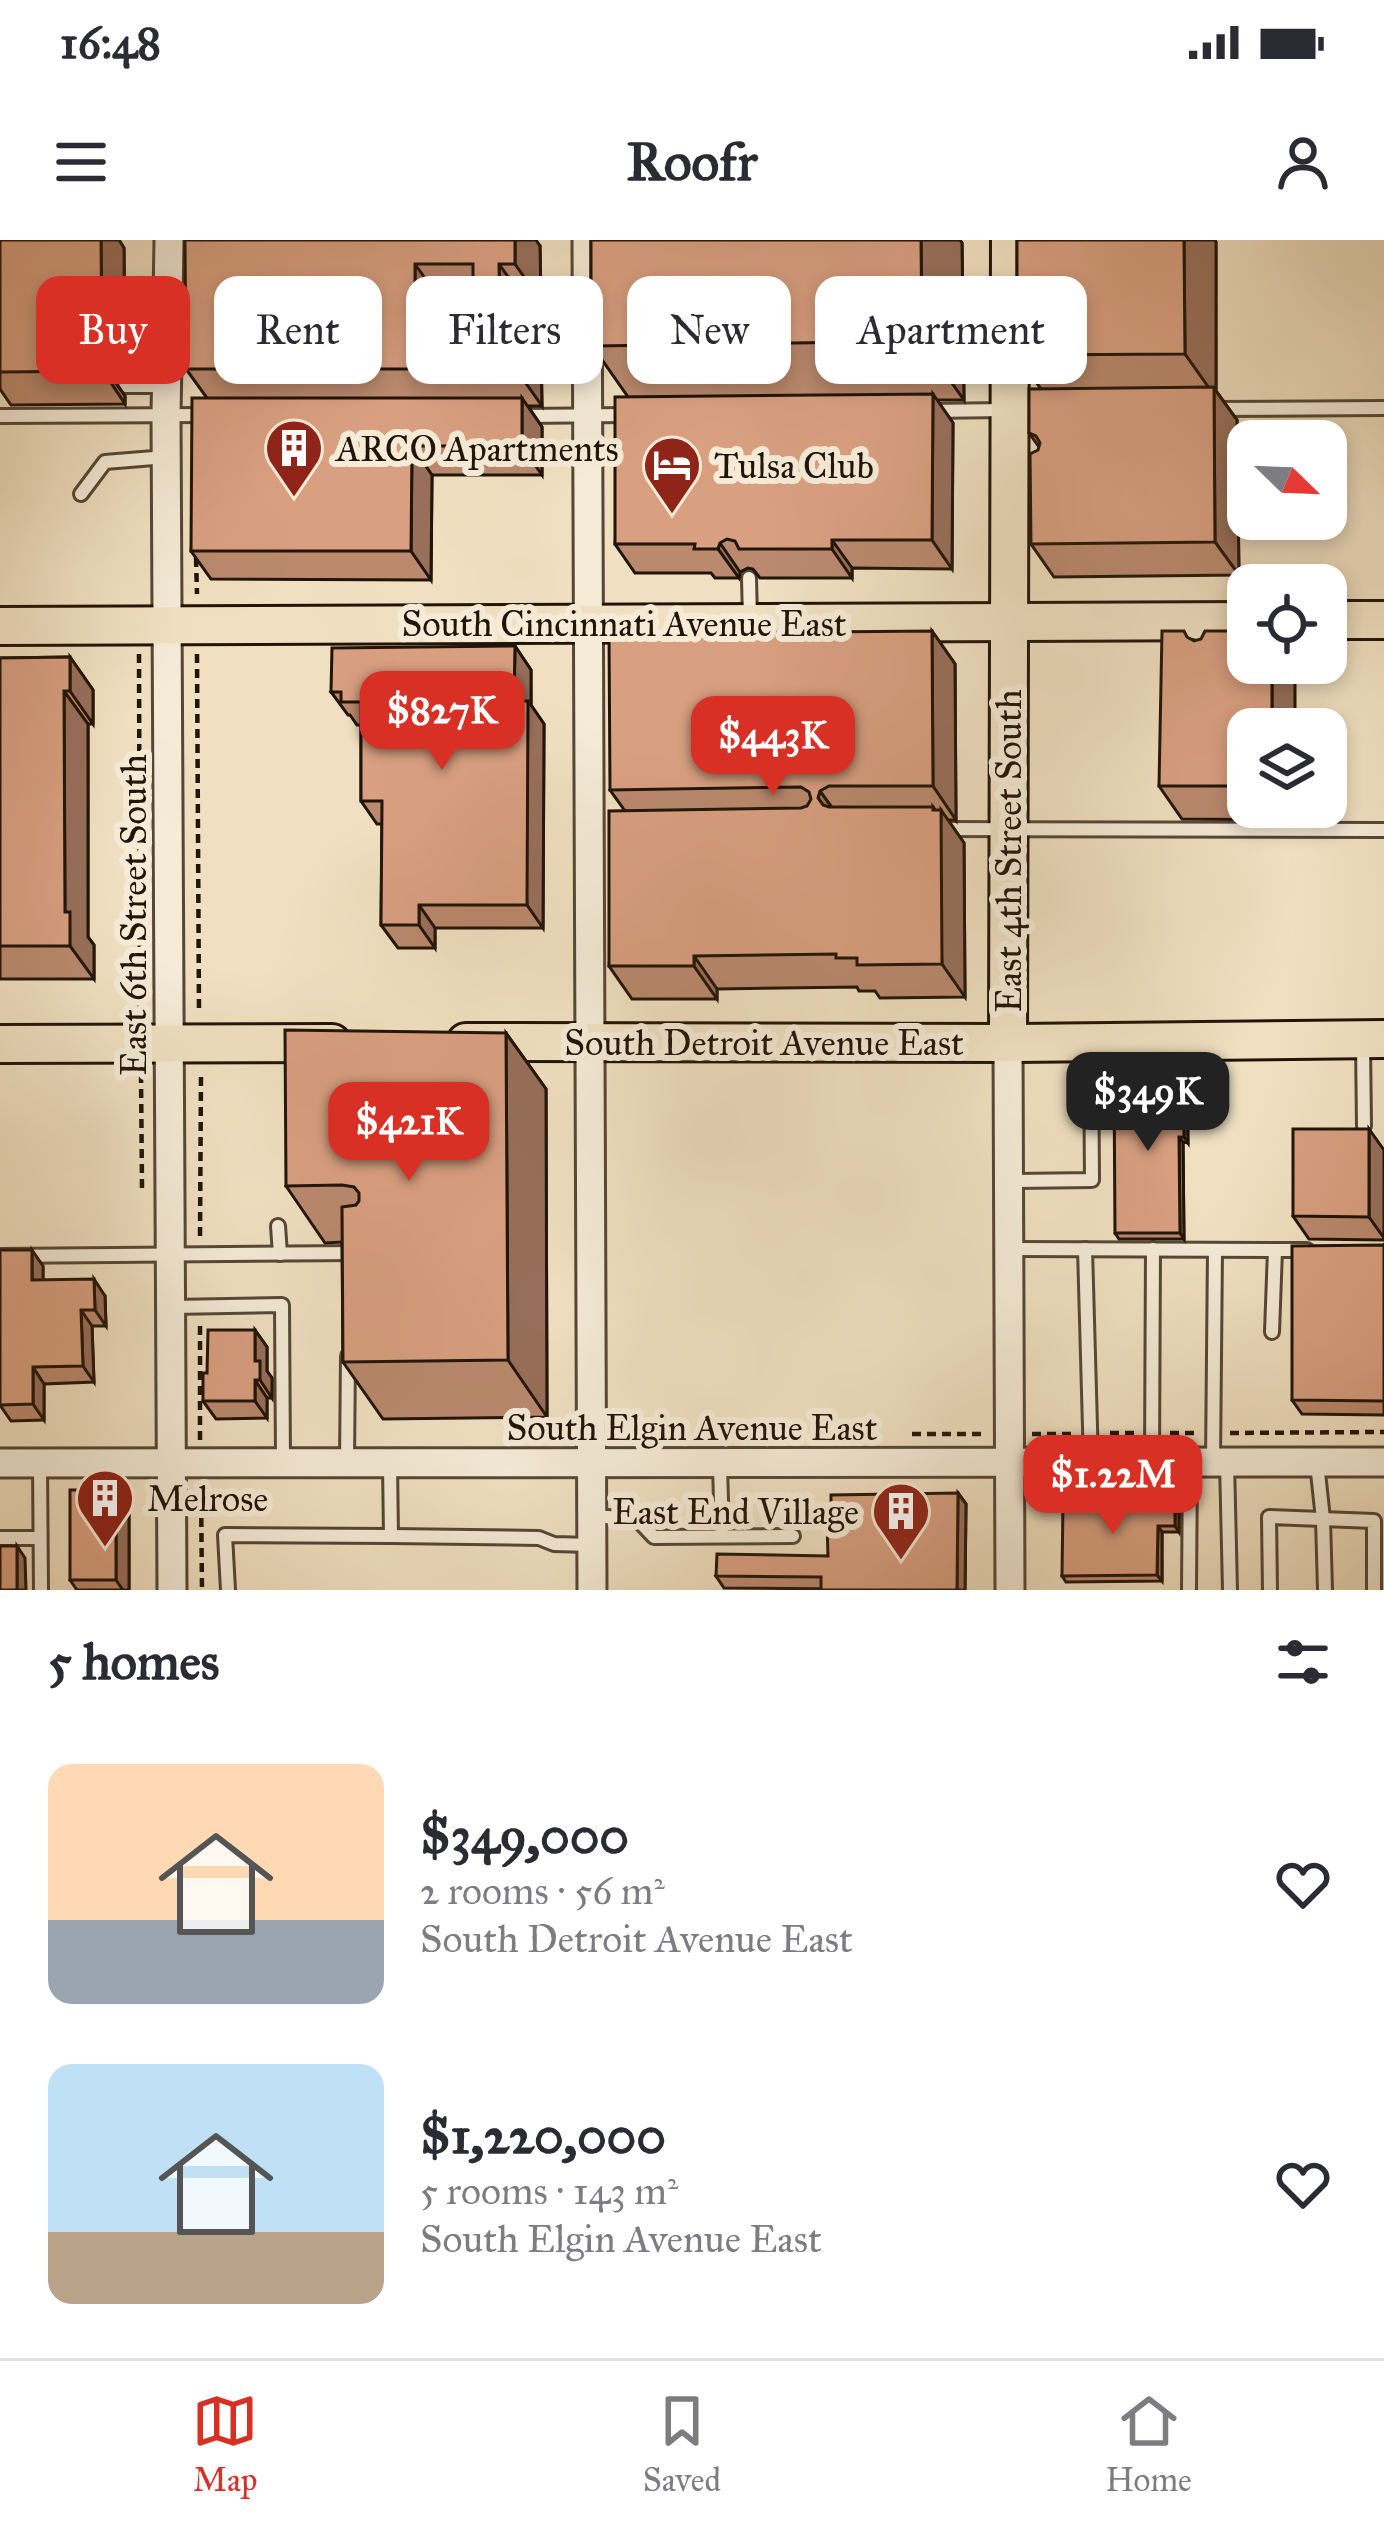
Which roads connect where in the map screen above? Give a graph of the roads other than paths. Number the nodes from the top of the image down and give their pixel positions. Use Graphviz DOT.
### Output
graph roads {
  1 [pos="169,240"];
  2 [pos="586,240"];
  3 [pos="1010,240"];
  4 [pos="125,386"];
  5 [pos="166,400"];
  6 [pos="1384,408"];
  7 [pos="1207,409"];
  8 [pos="1020,410"];
  9 [pos="925,412"];
  10 [pos="230,415"];
  11 [pos="648,415"];
  12 [pos="0,416"];
  13 [pos="506,416"];
  14 [pos="587,416"];
  15 [pos="167,457"];
  16 [pos="81,494"];
  17 [pos="749,578"];
  18 [pos="1347,620"];
  19 [pos="1384,620"];
  20 [pos="750,622"];
  21 [pos="1009,622"];
  22 [pos="587,623"];
  23 [pos="168,625"];
  24 [pos="0,626"];
  25 [pos="1227,627"];
  26 [pos="1009,828"];
  27 [pos="932,829"];
  28 [pos="1384,830"];
  29 [pos="1373,1039"];
  30 [pos="441,1042"];
  31 [pos="589,1042"];
  32 [pos="1008,1042"];
  33 [pos="1091,1042"];
  34 [pos="170,1043"];
  35 [pos="358,1043"];
  36 [pos="0,1044"];
  37 [pos="1364,1126"];
  38 [pos="1008,1181"];
  39 [pos="278,1226"];
  40 [pos="1008,1249"];
  41 [pos="1085,1250"];
  42 [pos="1153,1250"];
  43 [pos="1215,1250"];
  44 [pos="1275,1250"];
  45 [pos="1318,1250"];
  46 [pos="350,1253"];
  47 [pos="369,1253"];
  48 [pos="280,1254"];
  49 [pos="171,1255"];
  50 [pos="0,1256"];
  51 [pos="349,1274"];
  52 [pos="171,1307"];
  53 [pos="1271,1332"];
  54 [pos="349,1338"];
  55 [pos="171,1462"];
  56 [pos="1091,1462"];
  57 [pos="1152,1462"];
  58 [pos="1210,1462"];
  59 [pos="1316,1462"];
  60 [pos="1384,1462"];
  61 [pos="0,1463"];
  62 [pos="40,1463"];
  63 [pos="283,1463"];
  64 [pos="347,1463"];
  65 [pos="390,1463"];
  66 [pos="1009,1463"];
  67 [pos="592,1464"];
  68 [pos="720,1464"];
  69 [pos="592,1516"];
  70 [pos="1323,1519"];
  71 [pos="391,1536"];
  72 [pos="722,1536"];
  73 [pos="793,1536"];
  74 [pos="0,1538"];
  75 [pos="40,1538"];
  76 [pos="592,1545"];
  77 [pos="41,1590"];
  78 [pos="172,1590"];
  79 [pos="228,1590"];
  80 [pos="592,1590"];
  81 [pos="1010,1590"];
  82 [pos="1189,1590"];
  83 [pos="1230,1590"];
  84 [pos="1270,1590"];
  85 [pos="1325,1590"];
  86 [pos="1374,1590"];
  1 -- 5 [label="street, East 6th Street South"];
  2 -- 14 [label="street"];
  3 -- 8 [label="main road, East 4th Street South"];
  4 -- 5 [label="lane"];
  5 -- 10 [label="lane"];
  5 -- 12 [label="lane"];
  5 -- 15 [label="street, East 6th Street South"];
  6 -- 7 [label="lane"];
  8 -- 9 [label="lane"];
  8 -- 21 [label="main road, East 4th Street South"];
  11 -- 14 [label="lane"];
  13 -- 14 [label="lane"];
  14 -- 22 [label="street"];
  15 -- 16 [label="lane"];
  15 -- 23 [label="street, East 6th Street South"];
  17 -- 20 [label="lane"];
  18 -- 19 [label="main road"];
  20 -- 21 [label="main road, South Cincinnati Avenue East"];
  20 -- 22 [label="main road, South Cincinnati Avenue East"];
  21 -- 25 [label="main road, South Cincinnati Avenue East"];
  21 -- 26 [label="main road, East 4th Street South"];
  22 -- 23 [label="main road, South Cincinnati Avenue East"];
  22 -- 31 [label="street"];
  23 -- 24 [label="main road, South Cincinnati Avenue East"];
  23 -- 34 [label="street, East 6th Street South"];
  26 -- 27 [label="lane"];
  26 -- 28 [label="lane"];
  26 -- 32 [label="main road, East 4th Street South"];
  29 -- 33 [label="main road, South Detroit Avenue East"];
  29 -- 37 [label="lane"];
  30 -- 31 [label="main road, South Detroit Avenue East"];
  31 -- 32 [label="main road, South Detroit Avenue East"];
  31 -- 67 [label="street"];
  32 -- 33 [label="main road, South Detroit Avenue East"];
  32 -- 38 [label="street, East 4th Street South"];
  33 -- 38 [label="lane"];
  34 -- 35 [label="main road"];
  34 -- 36 [label="main road"];
  34 -- 49 [label="street, East 6th Street South"];
  38 -- 40 [label="street, East 4th Street South"];
  39 -- 48 [label="lane"];
  40 -- 41 [label="lane"];
  40 -- 66 [label="street, East 4th Street South"];
  41 -- 42 [label="lane"];
  41 -- 56 [label="lane"];
  42 -- 43 [label="lane"];
  42 -- 57 [label="lane"];
  43 -- 44 [label="lane"];
  43 -- 58 [label="lane"];
  44 -- 45 [label="lane"];
  44 -- 53 [label="lane"];
  46 -- 47 [label="lane"];
  46 -- 48 [label="lane"];
  46 -- 51 [label="lane"];
  48 -- 49 [label="lane"];
  49 -- 50 [label="lane"];
  49 -- 52 [label="street, East 6th Street South"];
  52 -- 55 [label="street, East 6th Street South"];
  52 -- 63 [label="lane"];
  54 -- 64 [label="lane"];
  55 -- 62 [label="street, South Elgin Avenue East"];
  55 -- 63 [label="street, South Elgin Avenue East"];
  55 -- 78 [label="street, East 6th Street South"];
  56 -- 57 [label="street, South Elgin Avenue East"];
  56 -- 66 [label="street, South Elgin Avenue East"];
  57 -- 58 [label="street, South Elgin Avenue East"];
  58 -- 59 [label="street, South Elgin Avenue East"];
  58 -- 82 [label="lane"];
  58 -- 83 [label="lane"];
  59 -- 60 [label="street, South Elgin Avenue East"];
  59 -- 70 [label="lane"];
  61 -- 62 [label="street, South Elgin Avenue East"];
  62 -- 75 [label="lane"];
  63 -- 64 [label="street, South Elgin Avenue East"];
  64 -- 65 [label="street, South Elgin Avenue East"];
  65 -- 67 [label="street, South Elgin Avenue East"];
  65 -- 71 [label="lane"];
  66 -- 68 [label="street, South Elgin Avenue East"];
  66 -- 81 [label="street, East 4th Street South"];
  67 -- 68 [label="street, South Elgin Avenue East"];
  67 -- 69 [label="street"];
  68 -- 72 [label="lane"];
  69 -- 72 [label="lane"];
  69 -- 76 [label="street"];
  70 -- 84 [label="lane"];
  70 -- 85 [label="lane"];
  70 -- 86 [label="lane"];
  71 -- 76 [label="lane"];
  71 -- 79 [label="lane"];
  72 -- 73 [label="lane"];
  74 -- 75 [label="lane"];
  75 -- 77 [label="lane"];
  76 -- 80 [label="street"];
}
